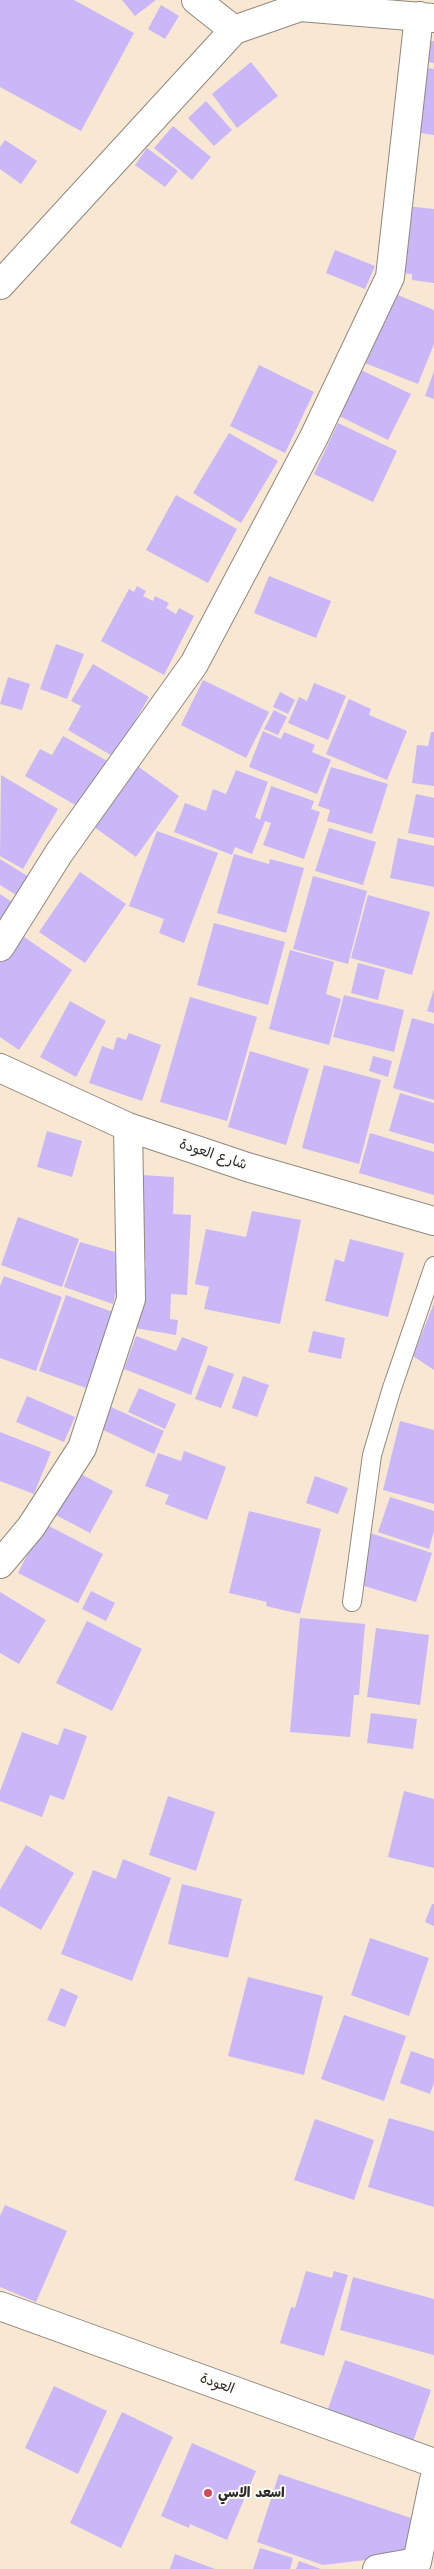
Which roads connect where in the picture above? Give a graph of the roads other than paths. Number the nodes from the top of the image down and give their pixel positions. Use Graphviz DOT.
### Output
graph roads {
  1 [pos="196,0"];
  2 [pos="300,4"];
  3 [pos="427,17"];
  4 [pos="234,30"];
  5 [pos="0,285"];
  6 [pos="0,947"];
  7 [pos="0,1068"];
  8 [pos="128,1127"];
  9 [pos="434,1221"];
  10 [pos="434,1266"];
  11 [pos="0,1564"];
  12 [pos="352,1602"];
  13 [pos="0,2306"];
  14 [pos="434,2463"];
  15 [pos="434,2480"];
  16 [pos="377,2569"];
  1 -- 4 [label="street"];
  2 -- 3 [label="street"];
  2 -- 4 [label="street"];
  3 -- 6 [label="street"];
  4 -- 5 [label="street"];
  7 -- 8 [label="street, شارع العودة"];
  8 -- 9 [label="street, شارع العودة"];
  8 -- 11 [label="street"];
  10 -- 12 [label="lane"];
  13 -- 14 [label="street, العودة"];
  15 -- 16 [label="street"];
}
